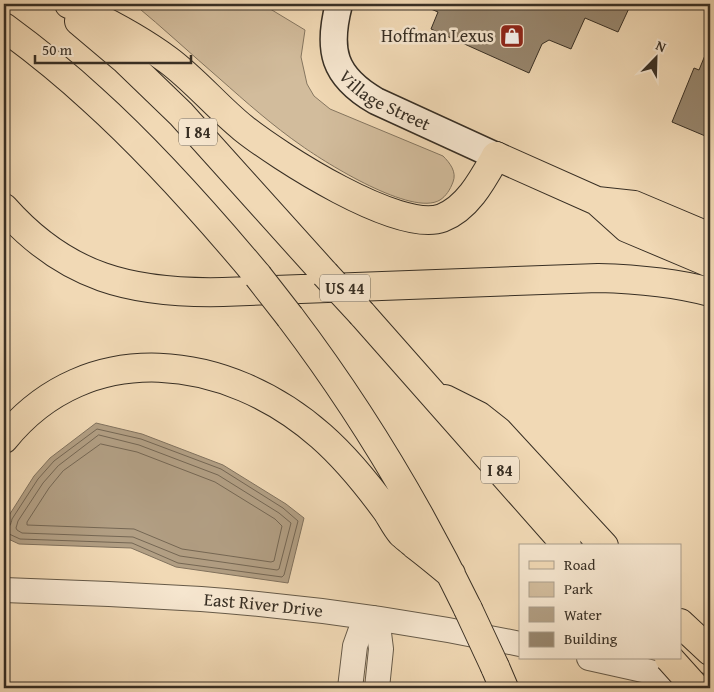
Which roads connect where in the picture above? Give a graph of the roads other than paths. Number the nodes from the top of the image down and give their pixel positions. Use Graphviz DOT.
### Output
graph roads {
  1 [pos="58,4"];
  2 [pos="69,4"];
  3 [pos="339,4"];
  4 [pos="4,27"];
  5 [pos="496,156"];
  6 [pos="596,201"];
  7 [pos="4,208"];
  8 [pos="710,237"];
  9 [pos="710,263"];
  10 [pos="710,292"];
  11 [pos="432,394"];
  12 [pos="4,439"];
  13 [pos="565,544"];
  14 [pos="602,544"];
  15 [pos="451,574"];
  16 [pos="4,590"];
  17 [pos="372,618"];
  18 [pos="682,625"];
  19 [pos="519,644"];
  20 [pos="710,651"];
  21 [pos="598,660"];
  22 [pos="670,660"];
  23 [pos="499,678"];
  24 [pos="350,688"];
  25 [pos="378,688"];
  26 [pos="696,688"];
  27 [pos="710,688"];
  1 -- 11 [label="main road, I 84, bridge"];
  2 -- 5 [label="main road"];
  3 -- 5 [label="main road, Village Street"];
  4 -- 15 [label="main road, bridge"];
  5 -- 6 [label="main road"];
  6 -- 8 [label="main road"];
  6 -- 9 [label="main road"];
  7 -- 10 [label="main road, US 44"];
  11 -- 13 [label="main road, I 84"];
  11 -- 14 [label="main road"];
  12 -- 15 [label="main road"];
  15 -- 23 [label="main road, bridge"];
  16 -- 17 [label="street, East River Drive"];
  17 -- 19 [label="street, East River Drive"];
  17 -- 24 [label="street"];
  17 -- 25 [label="street"];
  18 -- 20 [label="main road"];
  21 -- 27 [label="street"];
  22 -- 26 [label="main road, bridge"];
}
